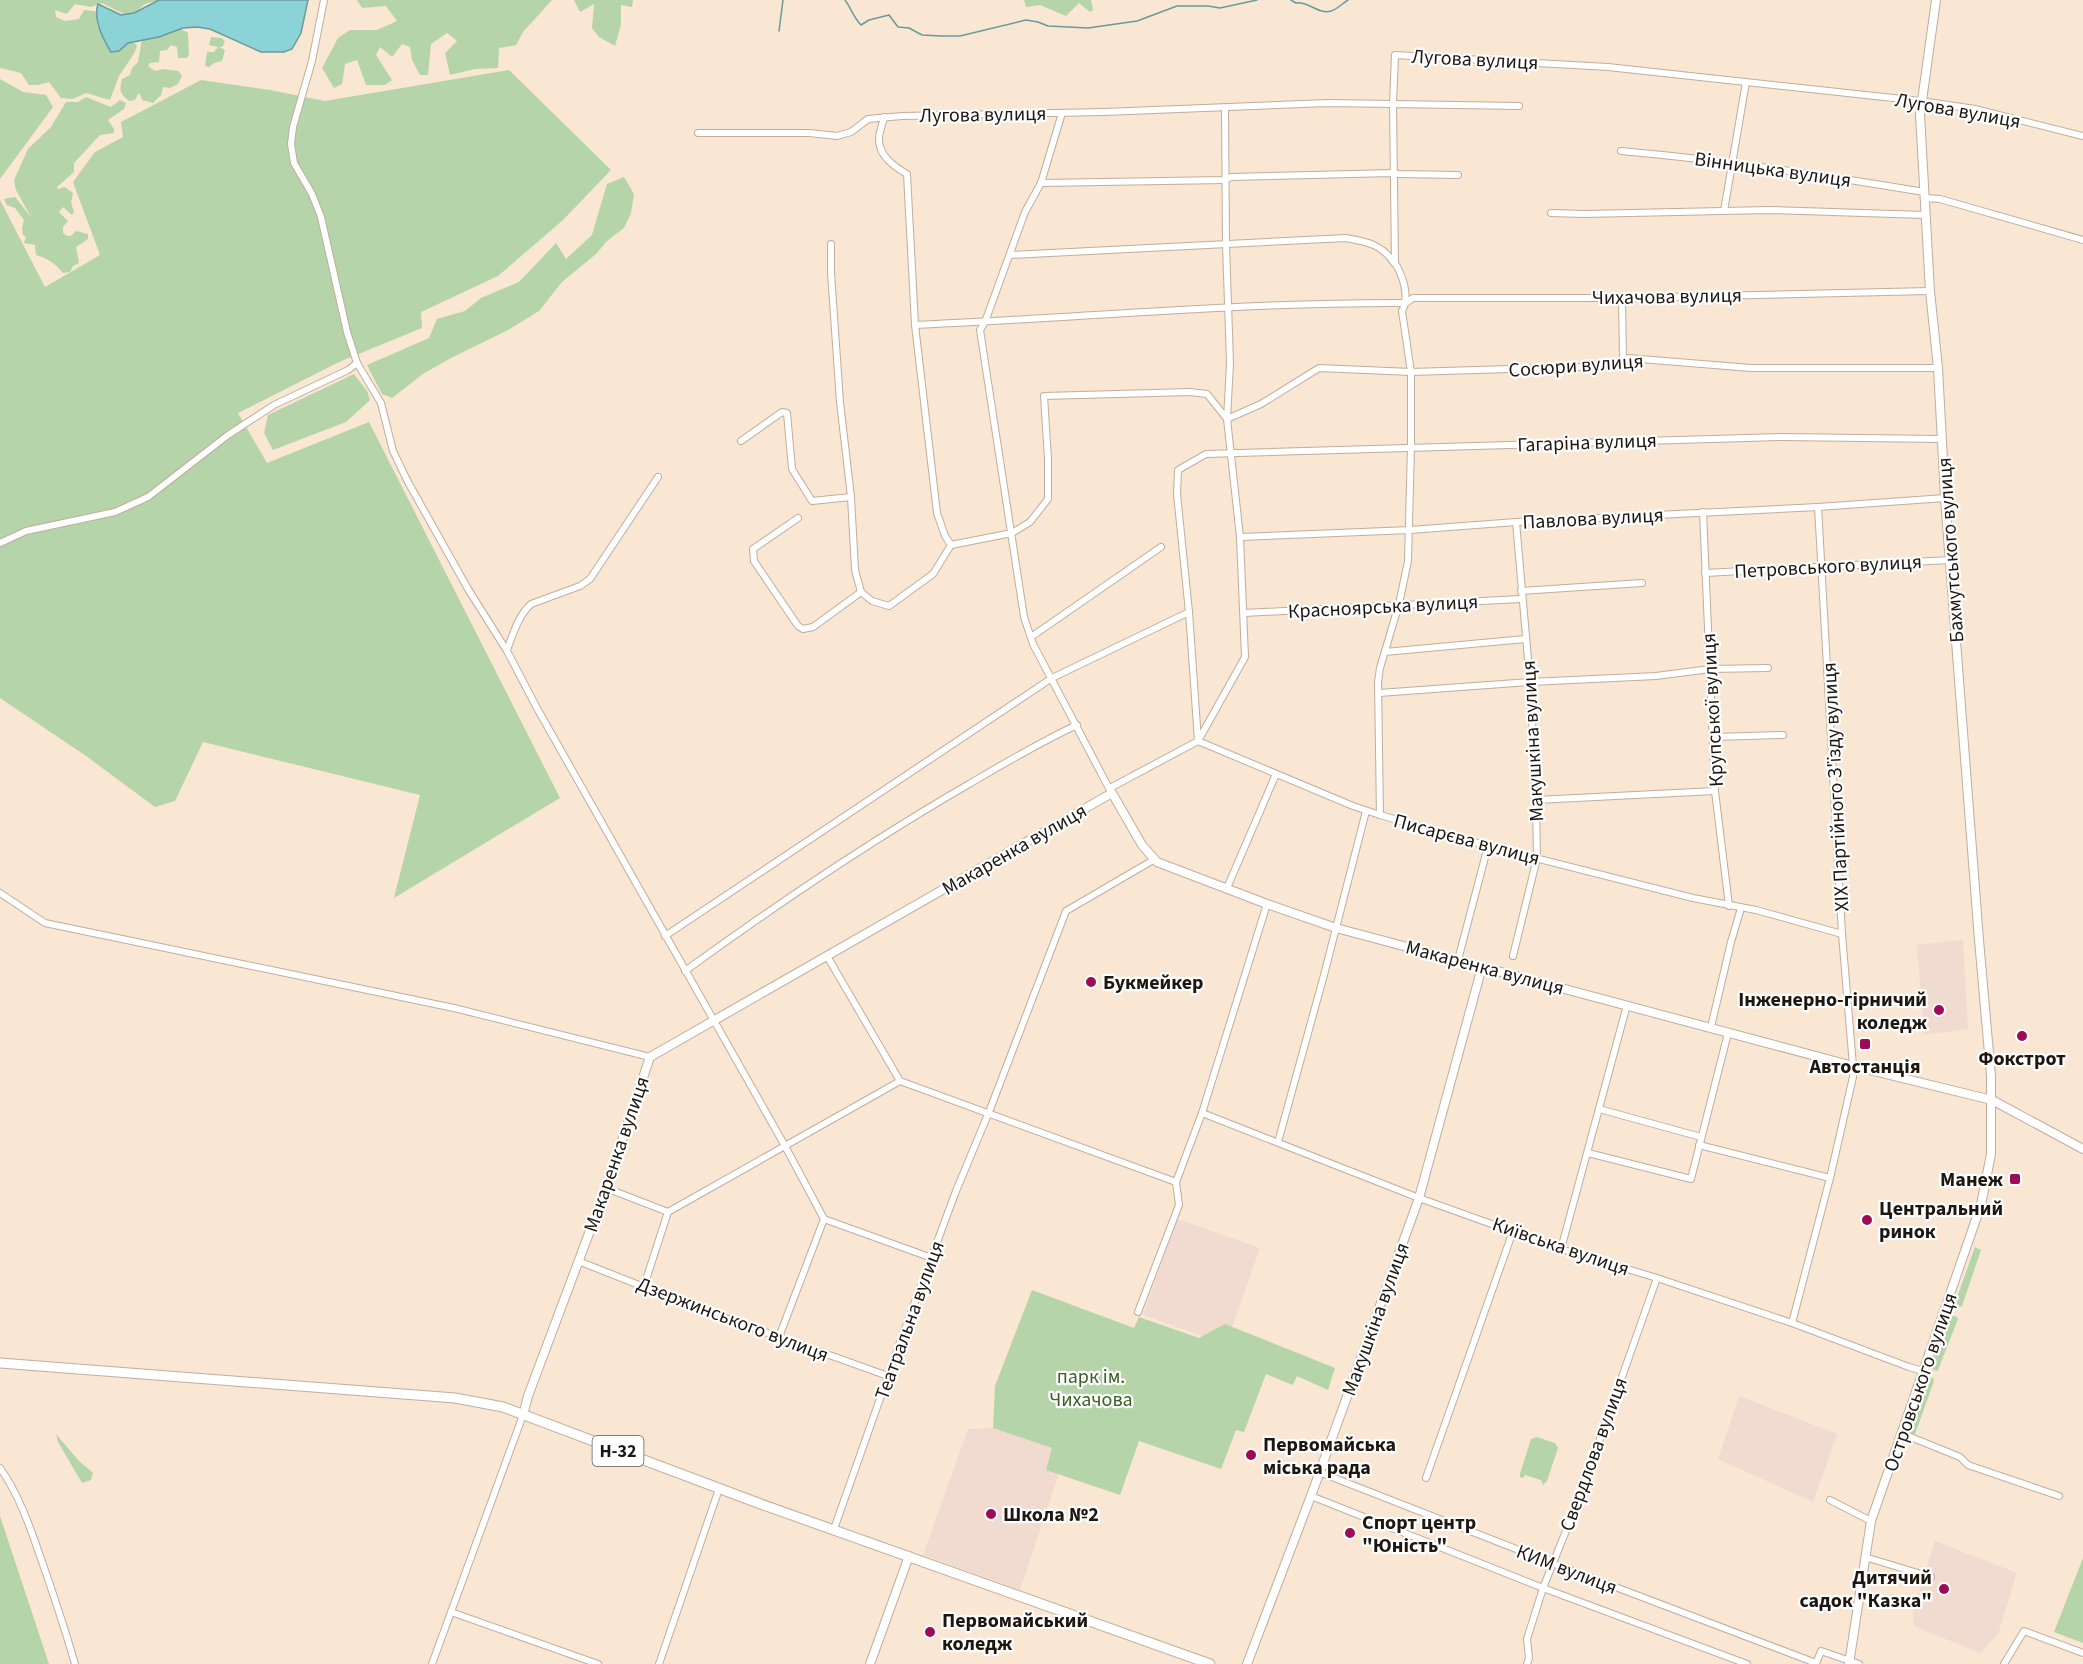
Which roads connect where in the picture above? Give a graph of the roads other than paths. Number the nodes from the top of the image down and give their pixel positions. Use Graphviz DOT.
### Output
graph roads {
  1 [pos="324,0"];
  2 [pos="1936,0"];
  3 [pos="1746,82"];
  4 [pos="1921,101"];
  5 [pos="1393,104"];
  6 [pos="1519,106"];
  7 [pos="1225,108"];
  8 [pos="1062,113"];
  9 [pos="884,117"];
  10 [pos="698,133"];
  11 [pos="2083,136"];
  12 [pos="1621,151"];
  13 [pos="1733,163"];
  14 [pos="1393,173"];
  15 [pos="1458,175"];
  16 [pos="1225,180"];
  17 [pos="1041,183"];
  18 [pos="1924,195"];
  19 [pos="1724,211"];
  20 [pos="1551,213"];
  21 [pos="1925,215"];
  22 [pos="2083,240"];
  23 [pos="831,244"];
  24 [pos="1226,244"];
  25 [pos="1010,255"];
  26 [pos="1395,263"];
  27 [pos="1930,291"];
  28 [pos="1623,298"];
  29 [pos="1406,303"];
  30 [pos="1227,308"];
  31 [pos="986,322"];
  32 [pos="915,325"];
  33 [pos="1623,361"];
  34 [pos="357,363"];
  35 [pos="1938,368"];
  36 [pos="1411,372"];
  37 [pos="1227,419"];
  38 [pos="1942,439"];
  39 [pos="741,441"];
  40 [pos="1412,447"];
  41 [pos="1231,453"];
  42 [pos="658,477"];
  43 [pos="851,497"];
  44 [pos="1946,498"];
  45 [pos="1818,507"];
  46 [pos="1703,512"];
  47 [pos="798,518"];
  48 [pos="1516,522"];
  49 [pos="1410,530"];
  50 [pos="1012,533"];
  51 [pos="1240,537"];
  52 [pos="0,543"];
  53 [pos="951,545"];
  54 [pos="1161,547"];
  55 [pos="1950,560"];
  56 [pos="1822,566"];
  57 [pos="1705,573"];
  58 [pos="1642,584"];
  59 [pos="1521,591"];
  60 [pos="861,592"];
  61 [pos="1521,599"];
  62 [pos="1399,604"];
  63 [pos="1189,612"];
  64 [pos="1244,613"];
  65 [pos="1031,637"];
  66 [pos="1525,639"];
  67 [pos="507,650"];
  68 [pos="1385,652"];
  69 [pos="1768,668"];
  70 [pos="1710,669"];
  71 [pos="1052,678"];
  72 [pos="1530,682"];
  73 [pos="1379,693"];
  74 [pos="1077,725"];
  75 [pos="1783,735"];
  76 [pos="1713,737"];
  77 [pos="1198,741"];
  78 [pos="1276,774"];
  79 [pos="1715,790"];
  80 [pos="1111,791"];
  81 [pos="1536,800"];
  82 [pos="1366,811"];
  83 [pos="1380,815"];
  84 [pos="1488,846"];
  85 [pos="1537,858"];
  86 [pos="1155,859"];
  87 [pos="1227,888"];
  88 [pos="0,893"];
  89 [pos="1267,904"];
  90 [pos="1729,906"];
  91 [pos="1741,908"];
  92 [pos="1336,928"];
  93 [pos="1842,934"];
  94 [pos="665,936"];
  95 [pos="827,956"];
  96 [pos="1513,956"];
  97 [pos="1458,960"];
  98 [pos="1482,967"];
  99 [pos="685,971"];
  100 [pos="1626,1005"];
  101 [pos="713,1021"];
  102 [pos="1711,1027"];
  103 [pos="1728,1033"];
  104 [pos="650,1057"];
  105 [pos="1853,1066"];
  106 [pos="900,1081"];
  107 [pos="1992,1100"];
  108 [pos="1599,1109"];
  109 [pos="989,1112"];
  110 [pos="1202,1113"];
  111 [pos="1701,1137"];
  112 [pos="1278,1142"];
  113 [pos="1699,1145"];
  114 [pos="785,1146"];
  115 [pos="2083,1149"];
  116 [pos="1588,1153"];
  117 [pos="1830,1178"];
  118 [pos="1176,1182"];
  119 [pos="606,1188"];
  120 [pos="1419,1198"];
  121 [pos="668,1212"];
  122 [pos="824,1219"];
  123 [pos="1513,1231"];
  124 [pos="1561,1249"];
  125 [pos="932,1258"];
  126 [pos="578,1260"];
  127 [pos="1657,1278"];
  128 [pos="644,1286"];
  129 [pos="1138,1312"];
  130 [pos="1792,1323"];
  131 [pos="779,1337"];
  132 [pos="0,1363"];
  133 [pos="1923,1371"];
  134 [pos="888,1376"];
  135 [pos="523,1415"];
  136 [pos="1903,1434"];
  137 [pos="0,1468"];
  138 [pos="1319,1472"];
  139 [pos="1426,1478"];
  140 [pos="719,1489"];
  141 [pos="1311,1496"];
  142 [pos="2059,1496"];
  143 [pos="1830,1500"];
  144 [pos="1871,1521"];
  145 [pos="834,1530"];
  146 [pos="909,1556"];
  147 [pos="1865,1557"];
  148 [pos="1552,1563"];
  149 [pos="1931,1577"];
  150 [pos="1543,1588"];
  151 [pos="451,1612"];
  152 [pos="2083,1653"];
  153 [pos="1850,1662"];
  154 [pos="1816,1663"];
  155 [pos="75,1664"];
  156 [pos="432,1664"];
  157 [pos="598,1664"];
  158 [pos="659,1664"];
  159 [pos="870,1664"];
  160 [pos="1210,1664"];
  161 [pos="1247,1664"];
  162 [pos="1527,1664"];
  163 [pos="1747,1664"];
  164 [pos="1859,1664"];
  165 [pos="2004,1664"];
  1 -- 34 [label="street"];
  2 -- 4 [label="main road, Бахмутського вулиця"];
  3 -- 4 [label="street, Лугова вулиця"];
  3 -- 5 [label="street, Лугова вулиця"];
  3 -- 13 [label="street"];
  4 -- 11 [label="street, Лугова вулиця"];
  4 -- 18 [label="main road, Бахмутського вулиця"];
  5 -- 6 [label="street"];
  5 -- 7 [label="street, Лугова вулиця"];
  5 -- 14 [label="street"];
  7 -- 8 [label="street, Лугова вулиця"];
  7 -- 16 [label="street"];
  8 -- 9 [label="street, Лугова вулиця"];
  8 -- 17 [label="street"];
  9 -- 10 [label="street, Лугова вулиця"];
  9 -- 32 [label="street"];
  12 -- 13 [label="street, Вінницька вулиця"];
  13 -- 18 [label="street, Вінницька вулиця"];
  13 -- 19 [label="street"];
  14 -- 15 [label="street"];
  14 -- 16 [label="street"];
  14 -- 26 [label="street"];
  16 -- 17 [label="street"];
  16 -- 24 [label="street"];
  17 -- 25 [label="street"];
  18 -- 21 [label="main road, Бахмутського вулиця"];
  18 -- 22 [label="street, Вінницька вулиця"];
  19 -- 20 [label="street"];
  19 -- 21 [label="street"];
  21 -- 27 [label="main road, Бахмутського вулиця"];
  23 -- 43 [label="street"];
  24 -- 25 [label="street"];
  24 -- 26 [label="street"];
  24 -- 30 [label="street"];
  25 -- 31 [label="street"];
  26 -- 29 [label="street"];
  27 -- 28 [label="street, Чихачова вулиця"];
  27 -- 35 [label="main road, Бахмутського вулиця"];
  28 -- 29 [label="street, Чихачова вулиця"];
  28 -- 33 [label="street"];
  29 -- 30 [label="street, Чихачова вулиця"];
  29 -- 36 [label="street"];
  30 -- 31 [label="street, Чихачова вулиця"];
  30 -- 37 [label="street"];
  31 -- 32 [label="street, Чихачова вулиця"];
  31 -- 50 [label="street"];
  32 -- 53 [label="street"];
  33 -- 35 [label="street, Сосюри вулиця"];
  33 -- 36 [label="street, Сосюри вулиця"];
  34 -- 52 [label="street"];
  34 -- 67 [label="street"];
  35 -- 38 [label="main road, Бахмутського вулиця"];
  36 -- 37 [label="street, Сосюри вулиця"];
  36 -- 40 [label="street"];
  37 -- 41 [label="street"];
  37 -- 50 [label="street"];
  38 -- 40 [label="street, Гагаріна вулиця"];
  38 -- 44 [label="main road, Бахмутського вулиця"];
  39 -- 43 [label="street"];
  40 -- 41 [label="street, Гагаріна вулиця"];
  40 -- 49 [label="street"];
  41 -- 51 [label="street"];
  41 -- 63 [label="street, Гагаріна вулиця"];
  42 -- 67 [label="street"];
  43 -- 60 [label="street"];
  44 -- 45 [label="street, Павлова вулиця"];
  44 -- 55 [label="main road, Бахмутського вулиця"];
  45 -- 46 [label="street, Павлова вулиця"];
  45 -- 56 [label="street, XIX Партійного З'їзду вулиця"];
  46 -- 48 [label="street, Павлова вулиця"];
  46 -- 57 [label="street, Крупської вулиця"];
  47 -- 60 [label="street"];
  48 -- 49 [label="street, Павлова вулиця"];
  48 -- 59 [label="street, Макушкіна вулиця"];
  49 -- 51 [label="street, Павлова вулиця"];
  49 -- 62 [label="street"];
  50 -- 53 [label="street"];
  50 -- 65 [label="street"];
  51 -- 64 [label="street"];
  53 -- 60 [label="street"];
  54 -- 65 [label="street"];
  55 -- 56 [label="street, Петровського вулиця"];
  55 -- 107 [label="main road, Бахмутського вулиця"];
  56 -- 57 [label="street, Петровського вулиця"];
  56 -- 93 [label="street, XIX Партійного З'їзду вулиця"];
  57 -- 70 [label="street, Крупської вулиця"];
  58 -- 59 [label="street"];
  59 -- 61 [label="street, Макушкіна вулиця"];
  61 -- 62 [label="street, Красноярська вулиця"];
  61 -- 66 [label="street, Макушкіна вулиця"];
  62 -- 64 [label="street, Красноярська вулиця"];
  62 -- 68 [label="street"];
  63 -- 71 [label="street"];
  63 -- 77 [label="street"];
  64 -- 77 [label="street"];
  65 -- 71 [label="street"];
  66 -- 68 [label="street"];
  66 -- 72 [label="street, Макушкіна вулиця"];
  67 -- 94 [label="street"];
  68 -- 73 [label="street"];
  69 -- 70 [label="street"];
  70 -- 72 [label="street"];
  70 -- 76 [label="street, Крупської вулиця"];
  71 -- 74 [label="street"];
  71 -- 94 [label="street"];
  72 -- 73 [label="street"];
  72 -- 81 [label="street, Макушкіна вулиця"];
  73 -- 83 [label="street"];
  74 -- 80 [label="street"];
  74 -- 99 [label="street"];
  75 -- 76 [label="street"];
  76 -- 79 [label="street, Крупської вулиця"];
  77 -- 78 [label="street, Писарєва вулиця"];
  77 -- 80 [label="street"];
  78 -- 82 [label="street, Писарєва вулиця"];
  78 -- 87 [label="street"];
  79 -- 81 [label="street"];
  79 -- 90 [label="street, Крупської вулиця"];
  80 -- 86 [label="street, Макаренка вулиця"];
  80 -- 95 [label="street, Макаренка вулиця"];
  81 -- 85 [label="street, Макушкіна вулиця"];
  82 -- 83 [label="street, Писарєва вулиця"];
  82 -- 92 [label="street"];
  83 -- 84 [label="street, Писарєва вулиця"];
  84 -- 85 [label="street, Писарєва вулиця"];
  84 -- 97 [label="street"];
  85 -- 90 [label="street, Писарєва вулиця"];
  85 -- 96 [label="street, Макушкіна вулиця"];
  86 -- 87 [label="street, Макаренка вулиця"];
  86 -- 109 [label="street, Театральна вулиця"];
  87 -- 89 [label="street, Макаренка вулиця"];
  88 -- 104 [label="street"];
  89 -- 92 [label="street, Макаренка вулиця"];
  89 -- 110 [label="street"];
  90 -- 91 [label="street, Писарєва вулиця"];
  91 -- 93 [label="street, Писарєва вулиця"];
  91 -- 102 [label="street"];
  92 -- 97 [label="street, Макаренка вулиця"];
  92 -- 112 [label="street"];
  93 -- 105 [label="street, XIX Партійного З'їзду вулиця"];
  94 -- 99 [label="street"];
  95 -- 101 [label="street, Макаренка вулиця"];
  95 -- 106 [label="street"];
  97 -- 98 [label="street, Макаренка вулиця"];
  98 -- 100 [label="street, Макаренка вулиця"];
  98 -- 120 [label="street, Макушкіна вулиця"];
  99 -- 101 [label="street"];
  100 -- 102 [label="street, Макаренка вулиця"];
  100 -- 108 [label="street"];
  101 -- 104 [label="street, Макаренка вулиця"];
  101 -- 114 [label="street"];
  102 -- 103 [label="street, Макаренка вулиця"];
  103 -- 105 [label="street, Макаренка вулиця"];
  103 -- 111 [label="street"];
  104 -- 119 [label="street, Макаренка вулиця"];
  105 -- 107 [label="street, Макаренка вулиця"];
  105 -- 117 [label="street, XIX Партійного З'їзду вулиця"];
  106 -- 109 [label="street"];
  106 -- 114 [label="street"];
  107 -- 115 [label="street, Макаренка вулиця"];
  107 -- 133 [label="main road, Островського вулиця"];
  108 -- 111 [label="street"];
  108 -- 116 [label="street"];
  109 -- 118 [label="street"];
  109 -- 125 [label="street, Театральна вулиця"];
  110 -- 112 [label="street, Київська вулиця"];
  110 -- 118 [label="street"];
  111 -- 113 [label="street"];
  112 -- 120 [label="street, Київська вулиця"];
  113 -- 116 [label="street"];
  113 -- 117 [label="street"];
  114 -- 121 [label="street"];
  114 -- 122 [label="street"];
  116 -- 124 [label="street"];
  117 -- 130 [label="street, XIX Партійного З'їзду вулиця"];
  118 -- 129 [label="street"];
  119 -- 121 [label="street"];
  119 -- 126 [label="street, Макаренка вулиця"];
  120 -- 123 [label="street, Київська вулиця"];
  120 -- 138 [label="street, Макушкіна вулиця"];
  121 -- 128 [label="street"];
  122 -- 125 [label="street"];
  122 -- 131 [label="street"];
  123 -- 124 [label="street, Київська вулиця"];
  123 -- 139 [label="street"];
  124 -- 127 [label="street, Київська вулиця"];
  125 -- 134 [label="street, Театральна вулиця"];
  126 -- 128 [label="street, Дзержинського вулиця"];
  126 -- 135 [label="street, Макаренка вулиця"];
  127 -- 130 [label="street, Київська вулиця"];
  127 -- 148 [label="street, Свердлова вулиця"];
  128 -- 131 [label="street, Дзержинського вулиця"];
  130 -- 133 [label="street, Київська вулиця"];
  131 -- 134 [label="street, Дзержинського вулиця"];
  132 -- 135 [label="main road, Н-32"];
  133 -- 136 [label="main road, Островського вулиця"];
  134 -- 145 [label="street, Театральна вулиця"];
  135 -- 140 [label="main road, Н-32"];
  135 -- 151 [label="street, Макаренка вулиця"];
  136 -- 142 [label="street"];
  136 -- 144 [label="main road, Островського вулиця"];
  137 -- 155 [label="street"];
  138 -- 141 [label="street, Макушкіна вулиця"];
  138 -- 148 [label="street, КИМ вулиця"];
  140 -- 145 [label="main road, Н-32"];
  140 -- 158 [label="street"];
  141 -- 150 [label="street, КИМ вулиця"];
  141 -- 161 [label="street, Макушкіна вулиця"];
  143 -- 144 [label="street"];
  144 -- 147 [label="main road, Островського вулиця"];
  145 -- 146 [label="main road, Н-32"];
  146 -- 159 [label="street"];
  146 -- 160 [label="main road, Н-32"];
  147 -- 149 [label="street"];
  147 -- 153 [label="main road, Островського вулиця"];
  148 -- 150 [label="street, Свердлова вулиця"];
  148 -- 154 [label="street, КИМ вулиця"];
  150 -- 162 [label="street, Свердлова вулиця"];
  150 -- 163 [label="street, КИМ вулиця"];
  151 -- 156 [label="street, Макаренка вулиця"];
  151 -- 157 [label="street"];
  152 -- 165 [label="street"];
  153 -- 154 [label="street"];
  153 -- 164 [label="street"];
}
